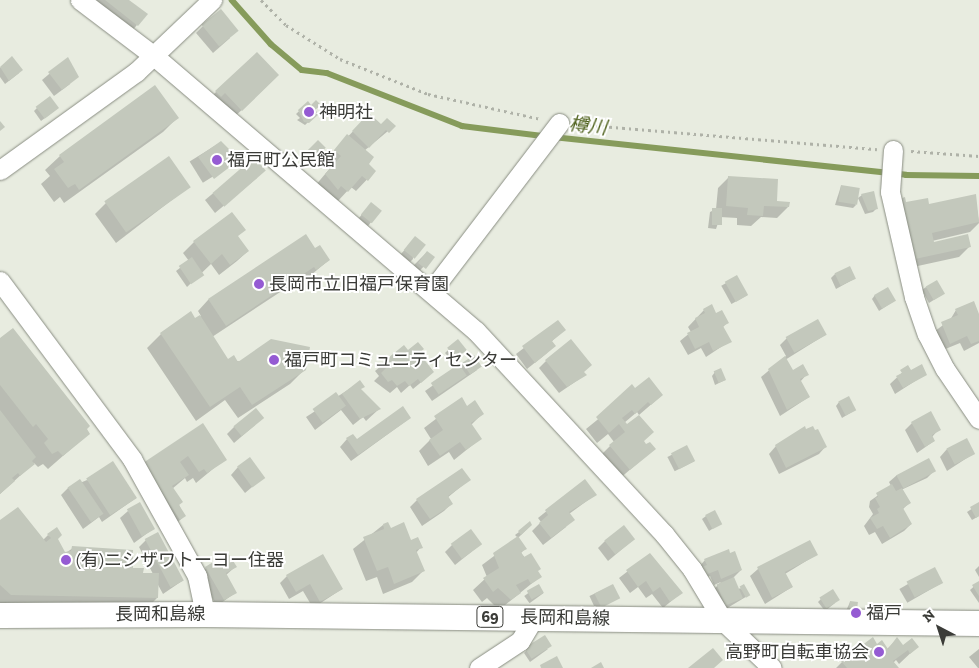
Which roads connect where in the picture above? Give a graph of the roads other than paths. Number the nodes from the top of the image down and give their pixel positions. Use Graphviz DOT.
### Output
graph roads {
  1 [pos="80,0"];
  2 [pos="212,0"];
  3 [pos="154,56"];
  4 [pos="555,127"];
  5 [pos="892,158"];
  6 [pos="0,170"];
  7 [pos="0,281"];
  8 [pos="432,290"];
  9 [pos="979,418"];
  10 [pos="205,614"];
  11 [pos="0,615"];
  12 [pos="534,618"];
  13 [pos="724,622"];
  14 [pos="979,623"];
  15 [pos="479,668"];
  16 [pos="772,668"];
  1 -- 3 [label="street"];
  2 -- 3 [label="street"];
  3 -- 6 [label="street"];
  3 -- 8 [label="street"];
  4 -- 8 [label="street"];
  5 -- 9 [label="street"];
  7 -- 10 [label="street"];
  8 -- 13 [label="street"];
  10 -- 11 [label="main road, 長岡和島線 / 69"];
  10 -- 12 [label="main road, 長岡和島線 / 69"];
  12 -- 13 [label="main road, 長岡和島線 / 69"];
  12 -- 15 [label="street"];
  13 -- 14 [label="main road, 長岡和島線 / 69"];
  13 -- 16 [label="street"];
}
